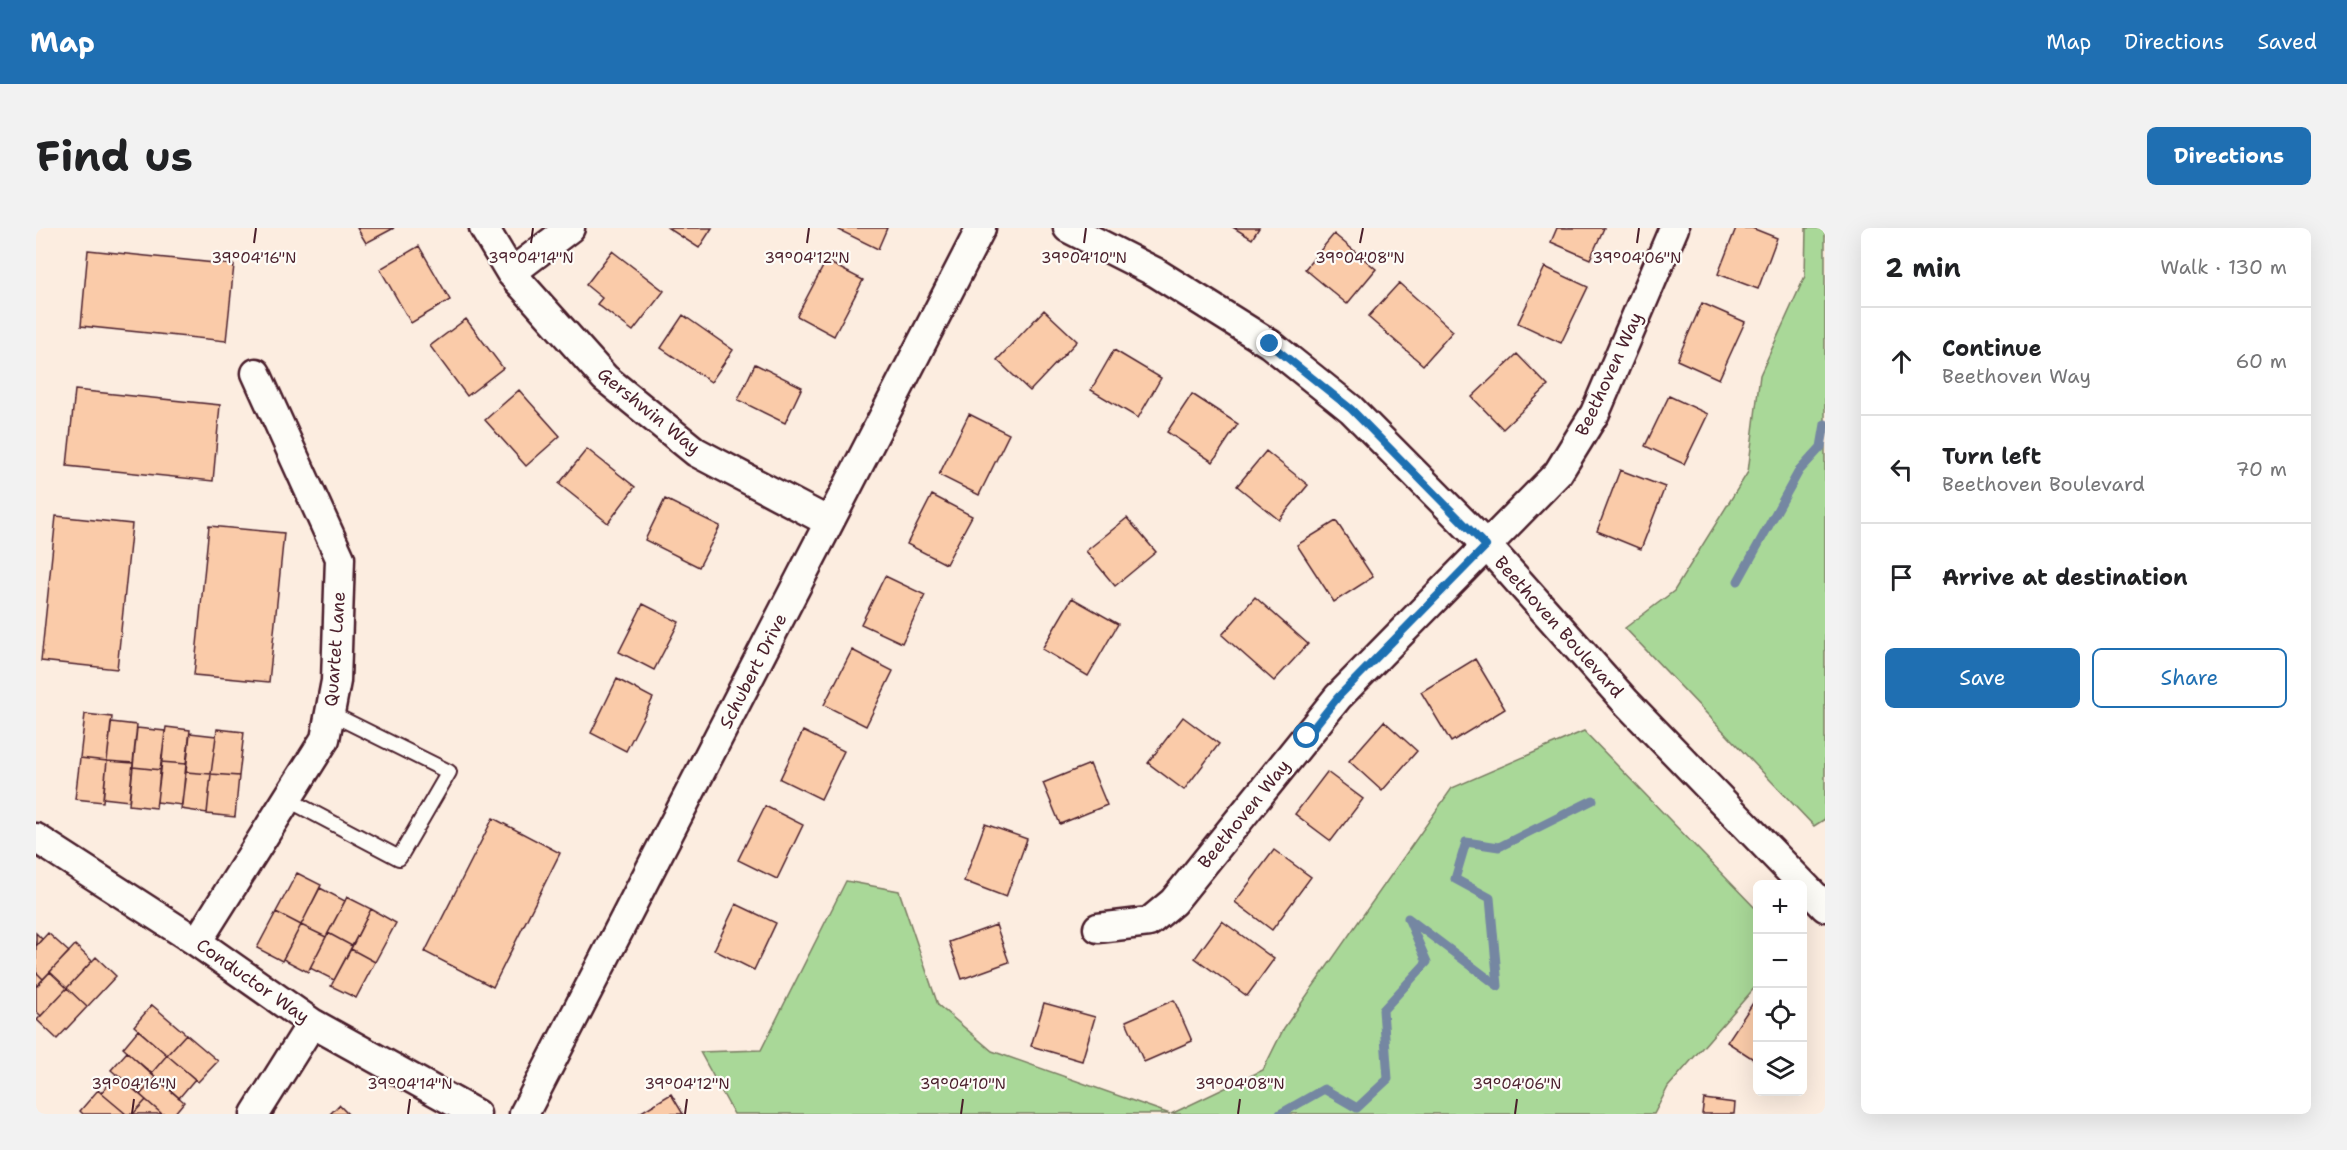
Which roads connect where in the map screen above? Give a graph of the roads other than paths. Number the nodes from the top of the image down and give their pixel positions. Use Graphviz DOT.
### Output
graph roads {
  1 [pos="484,228"];
  2 [pos="570,228"];
  3 [pos="981,228"];
  4 [pos="1068,228"];
  5 [pos="1674,228"];
  6 [pos="511,273"];
  7 [pos="256,373"];
  8 [pos="829,522"];
  9 [pos="1486,546"];
  10 [pos="330,713"];
  11 [pos="287,799"];
  12 [pos="36,838"];
  13 [pos="1825,907"];
  14 [pos="1098,928"];
  15 [pos="197,942"];
  16 [pos="312,1023"];
  17 [pos="255,1114"];
  18 [pos="476,1114"];
  19 [pos="524,1114"];
  1 -- 6 [label="street, Gershwin Way"];
  2 -- 6 [label="street"];
  3 -- 8 [label="street, Schubert Drive"];
  4 -- 9 [label="street, Beethoven Boulevard"];
  5 -- 9 [label="street, Beethoven Way"];
  6 -- 8 [label="street, Gershwin Way"];
  7 -- 10 [label="street, Quartet Lane"];
  8 -- 19 [label="street, Schubert Drive"];
  9 -- 13 [label="street, Beethoven Boulevard"];
  9 -- 14 [label="street, Beethoven Way"];
  10 -- 11 [label="street, Quartet Lane"];
  10 -- 11 [label="lane"];
  11 -- 15 [label="street, Quartet Lane"];
  12 -- 15 [label="street, Conductor Way"];
  15 -- 16 [label="street, Conductor Way"];
  16 -- 17 [label="street"];
  16 -- 18 [label="street, Conductor Way"];
}
